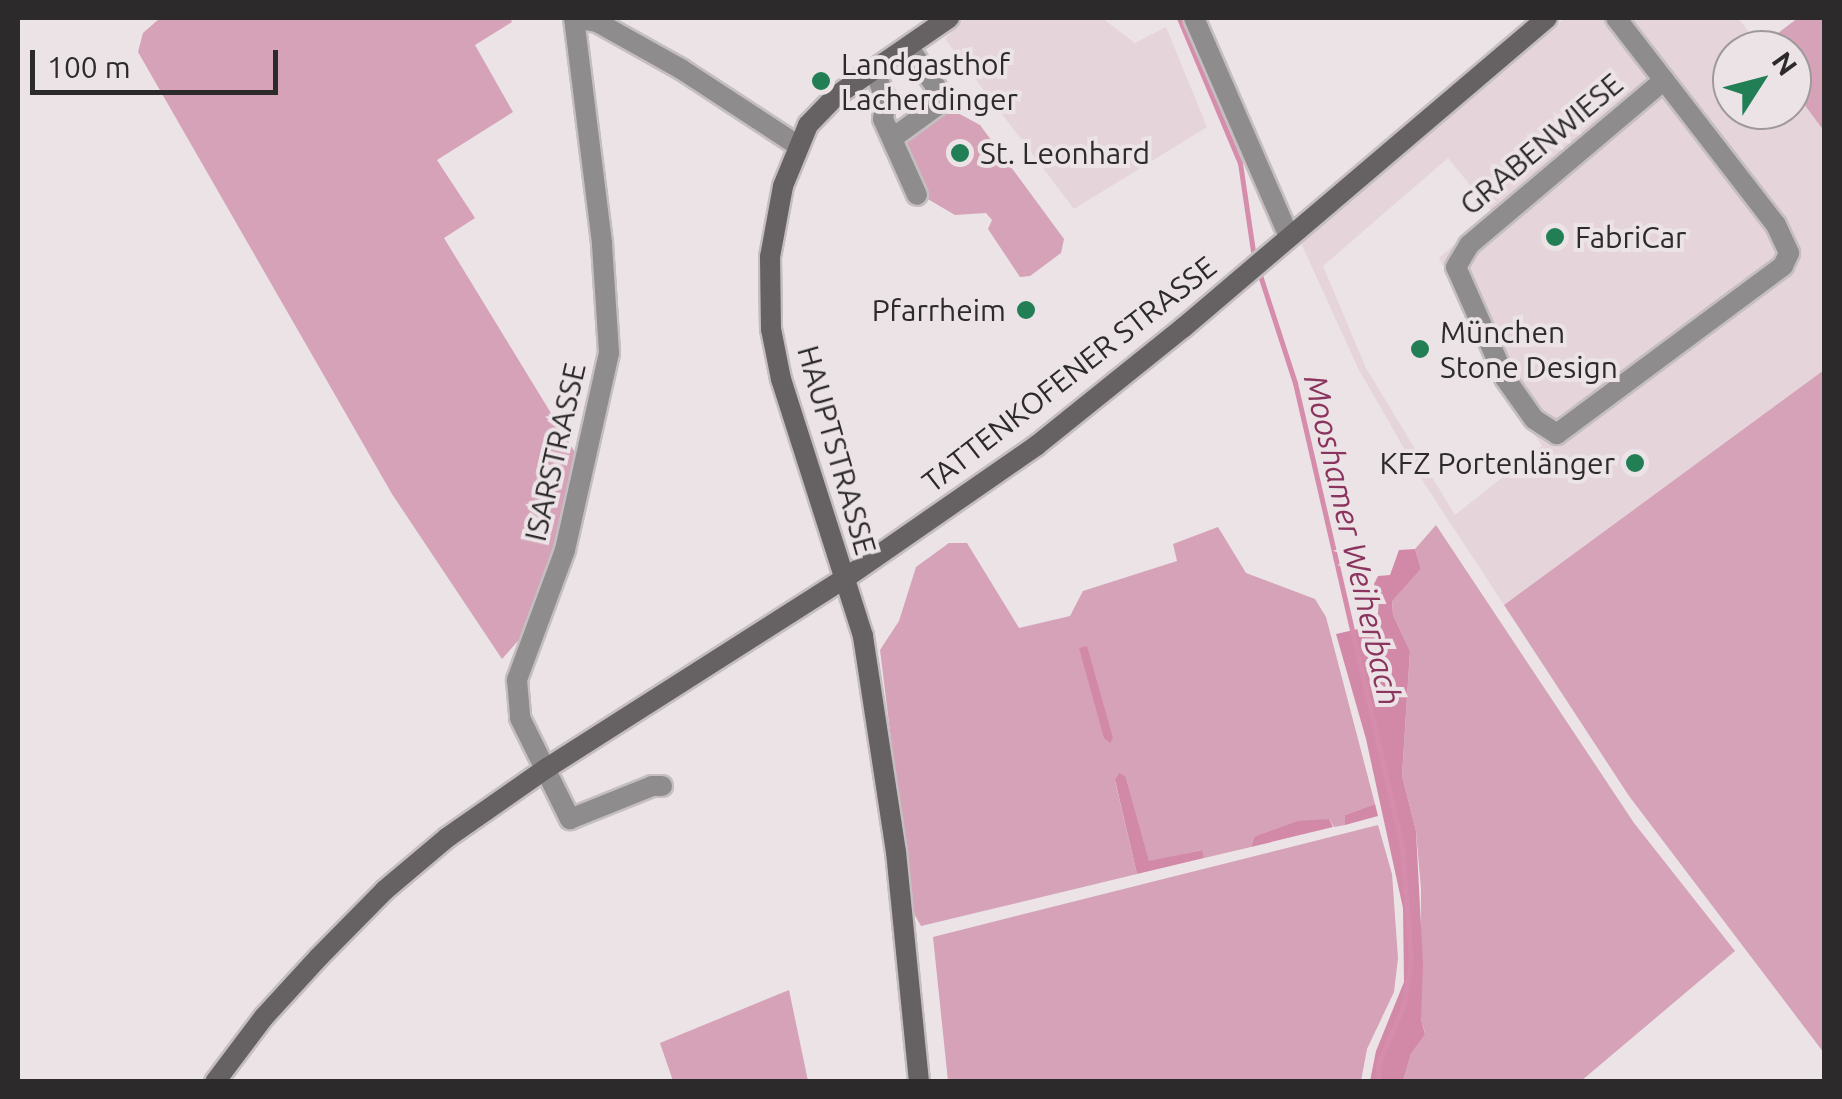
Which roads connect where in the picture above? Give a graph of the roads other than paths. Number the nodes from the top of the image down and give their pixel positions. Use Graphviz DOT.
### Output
graph roads {
  1 [pos="574,18"];
  2 [pos="949,18"];
  3 [pos="1194,18"];
  4 [pos="1547,18"];
  5 [pos="1616,18"];
  6 [pos="910,48"];
  7 [pos="874,68"];
  8 [pos="1664,80"];
  9 [pos="894,137"];
  10 [pos="797,145"];
  11 [pos="918,196"];
  12 [pos="1289,236"];
  13 [pos="844,578"];
  14 [pos="547,768"];
  15 [pos="662,786"];
  16 [pos="215,1082"];
  17 [pos="918,1082"];
  1 -- 10 [label="street"];
  1 -- 14 [label="street, ISARSTRASSE"];
  2 -- 6 [label="main road, HAUPTSTRASSE"];
  3 -- 12 [label="street"];
  4 -- 12 [label="main road, TATTENKOFENER STRASSE"];
  5 -- 8 [label="street, GRABENWIESE"];
  6 -- 7 [label="main road, HAUPTSTRASSE"];
  6 -- 9 [label="street"];
  7 -- 9 [label="street"];
  7 -- 10 [label="main road, HAUPTSTRASSE"];
  8 -- 8 [label="street, GRABENWIESE"];
  9 -- 11 [label="street"];
  10 -- 13 [label="main road, HAUPTSTRASSE"];
  12 -- 13 [label="main road, TATTENKOFENER STRASSE"];
  13 -- 14 [label="main road, TATTENKOFENER STRASSE"];
  13 -- 17 [label="main road, HAUPTSTRASSE"];
  14 -- 15 [label="street"];
  14 -- 16 [label="main road, TATTENKOFENER STRASSE"];
}
